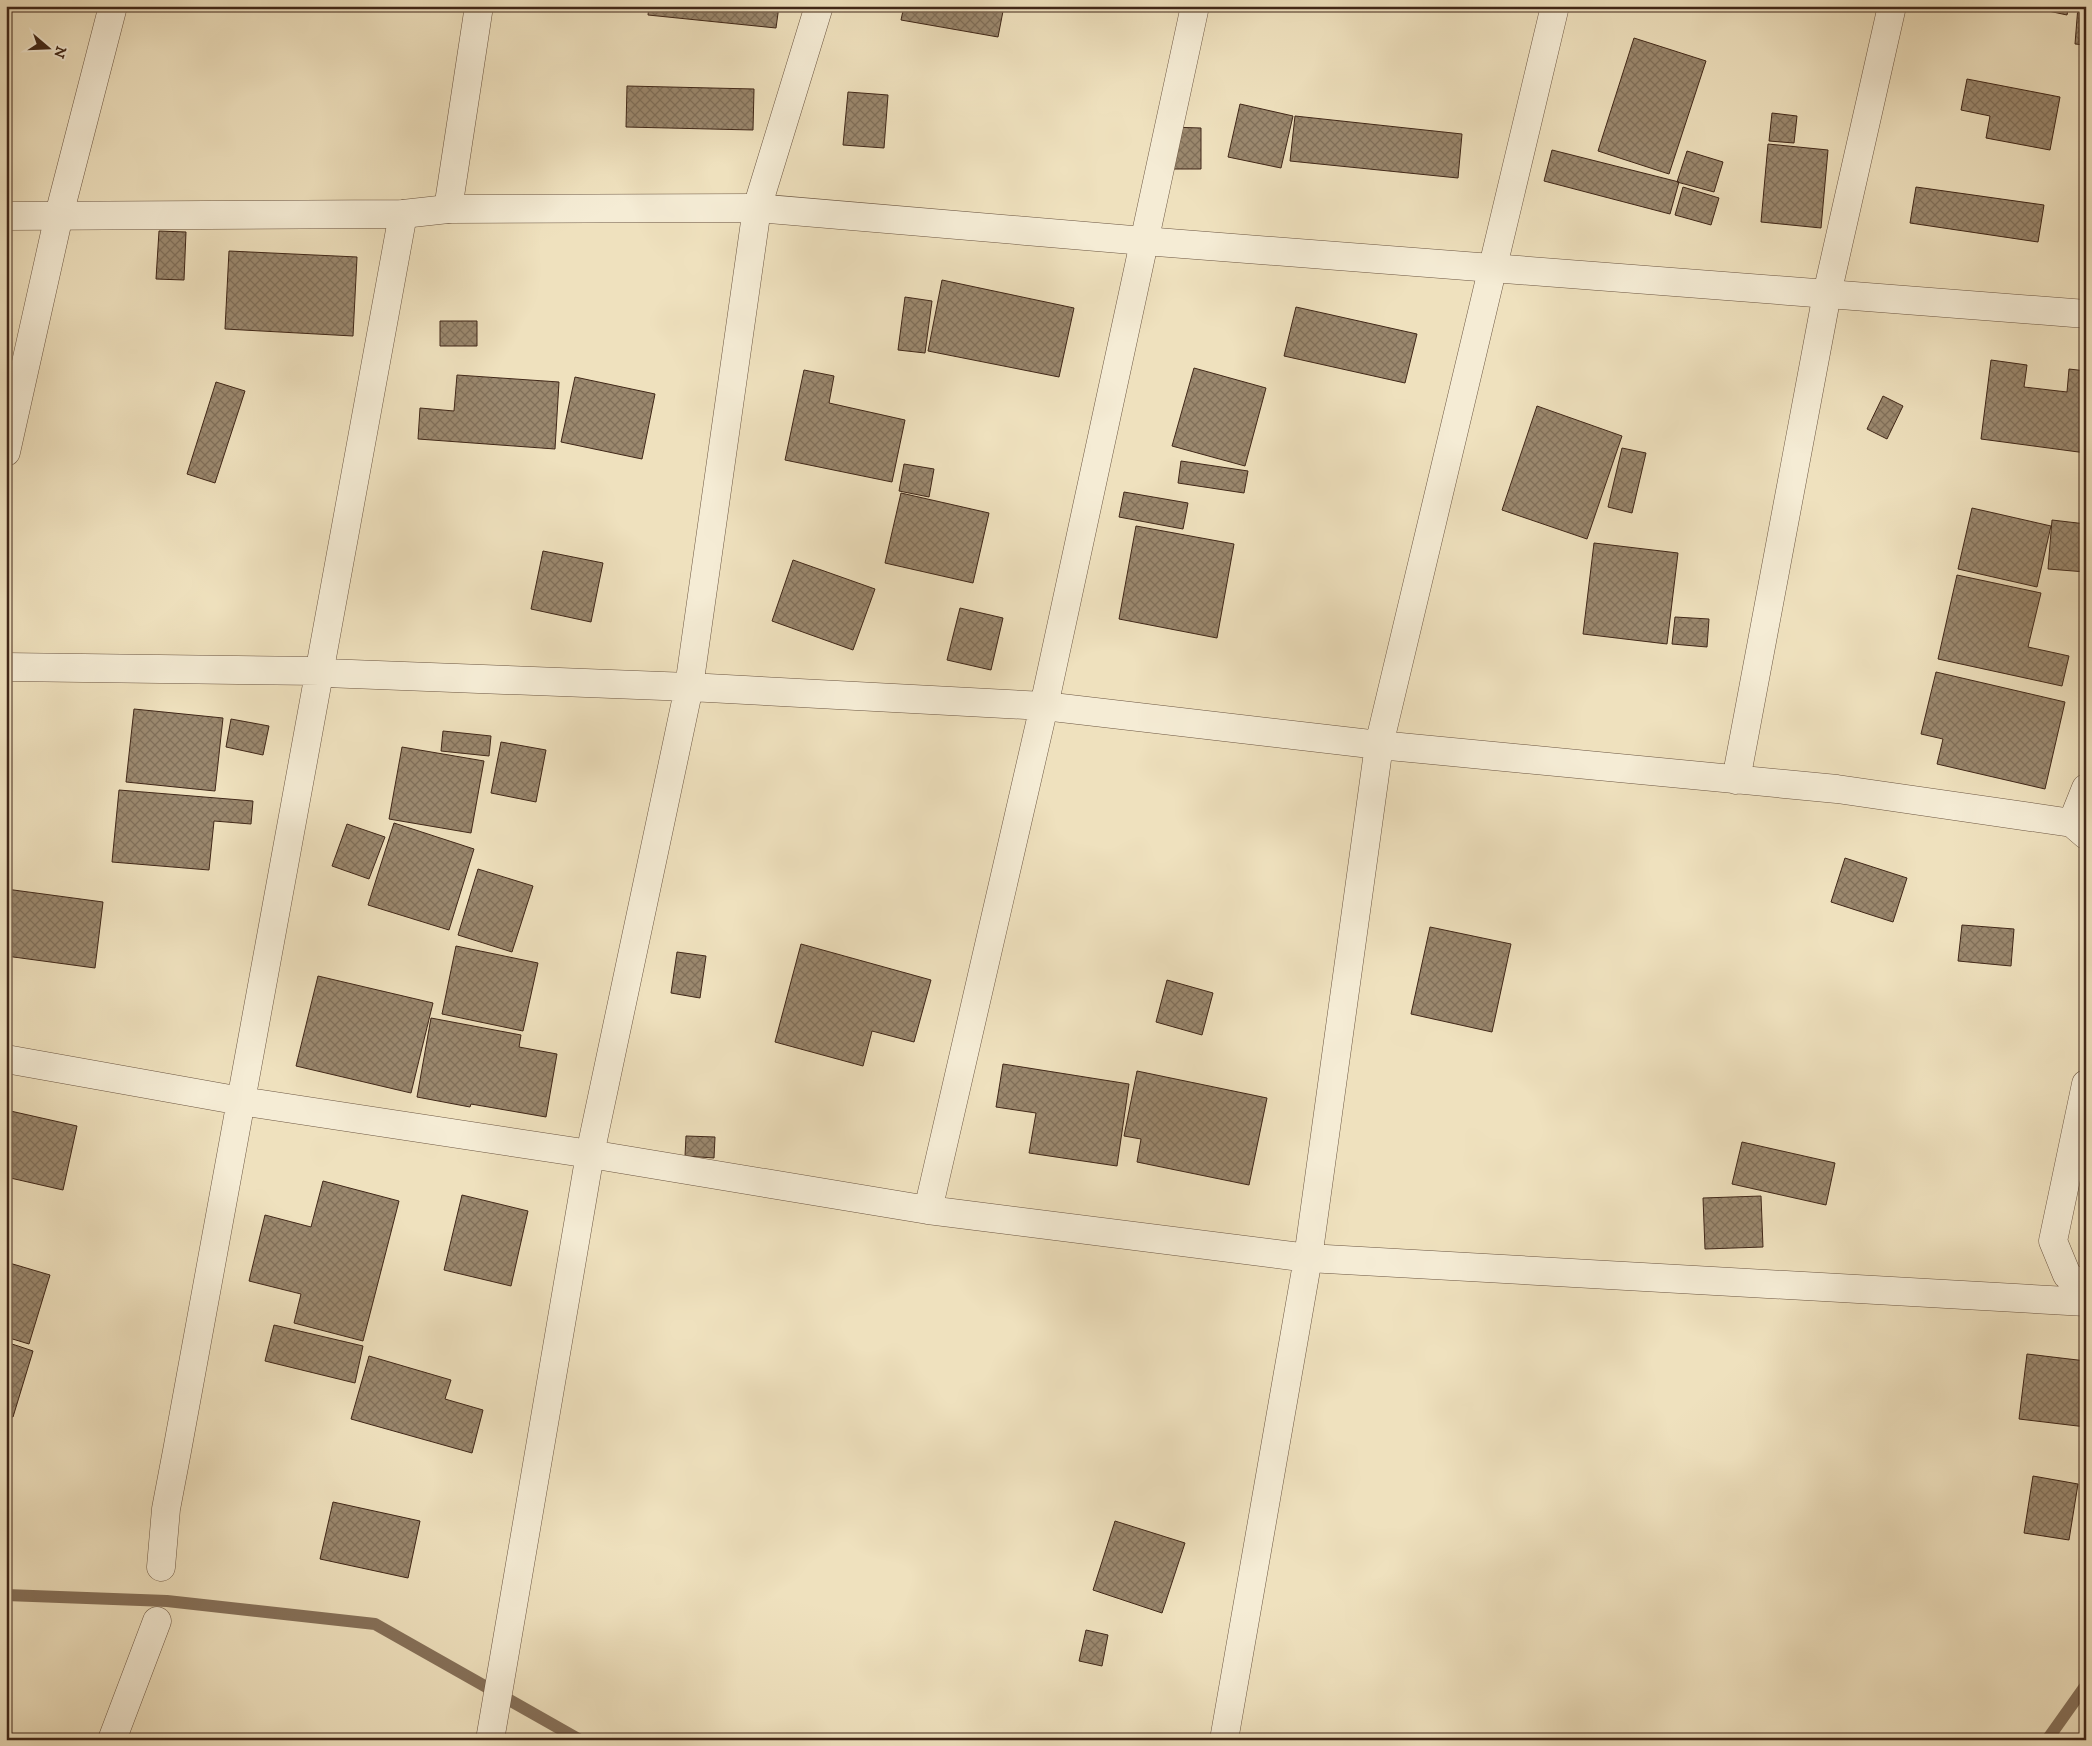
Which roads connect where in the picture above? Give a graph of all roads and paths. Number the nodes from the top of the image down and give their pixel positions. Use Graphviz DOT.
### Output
graph roads {
  1 [pos="112,6"];
  2 [pos="479,6"];
  3 [pos="819,6"];
  4 [pos="1195,6"];
  5 [pos="1555,6"];
  6 [pos="1892,6"];
  7 [pos="448,208"];
  8 [pos="757,208"];
  9 [pos="403,214"];
  10 [pos="59,215"];
  11 [pos="6,216"];
  12 [pos="1144,241"];
  13 [pos="1492,268"];
  14 [pos="1827,294"];
  15 [pos="2086,314"];
  16 [pos="6,452"];
  17 [pos="6,667"];
  18 [pos="320,671"];
  19 [pos="689,687"];
  20 [pos="1044,706"];
  21 [pos="1379,745"];
  22 [pos="1736,780"];
  23 [pos="2086,788"];
  24 [pos="2079,829"];
  25 [pos="6,1059"];
  26 [pos="2086,1084"];
  27 [pos="241,1101"];
  28 [pos="590,1154"];
  29 [pos="928,1210"];
  30 [pos="1308,1258"];
  31 [pos="2086,1290"];
  32 [pos="2086,1302"];
  33 [pos="161,1566"];
  34 [pos="157,1621"];
  35 [pos="112,1740"];
  36 [pos="490,1740"];
  37 [pos="1224,1740"];
  1 -- 10 [label="street"];
  2 -- 7 [label="street"];
  3 -- 8 [label="street"];
  4 -- 12 [label="street"];
  5 -- 13 [label="street"];
  6 -- 14 [label="street"];
  7 -- 8 [label="street"];
  7 -- 9 [label="street"];
  8 -- 12 [label="street"];
  8 -- 19 [label="street"];
  9 -- 10 [label="street"];
  9 -- 18 [label="street"];
  10 -- 11 [label="street"];
  10 -- 16 [label="street"];
  12 -- 13 [label="street"];
  12 -- 20 [label="street"];
  13 -- 14 [label="street"];
  13 -- 21 [label="street"];
  14 -- 15 [label="street"];
  14 -- 22 [label="street"];
  17 -- 18 [label="street"];
  18 -- 19 [label="street"];
  18 -- 27 [label="street"];
  19 -- 20 [label="street"];
  19 -- 28 [label="street"];
  20 -- 21 [label="street"];
  20 -- 29 [label="street"];
  21 -- 22 [label="street"];
  21 -- 30 [label="street"];
  22 -- 24 [label="street"];
  23 -- 24 [label="street"];
  25 -- 27 [label="street"];
  26 -- 31 [label="street"];
  27 -- 28 [label="street"];
  27 -- 33 [label="street"];
  28 -- 29 [label="street"];
  28 -- 36 [label="street"];
  29 -- 30 [label="street"];
  30 -- 32 [label="street"];
  30 -- 37 [label="street"];
  34 -- 35 [label="street"];
}
